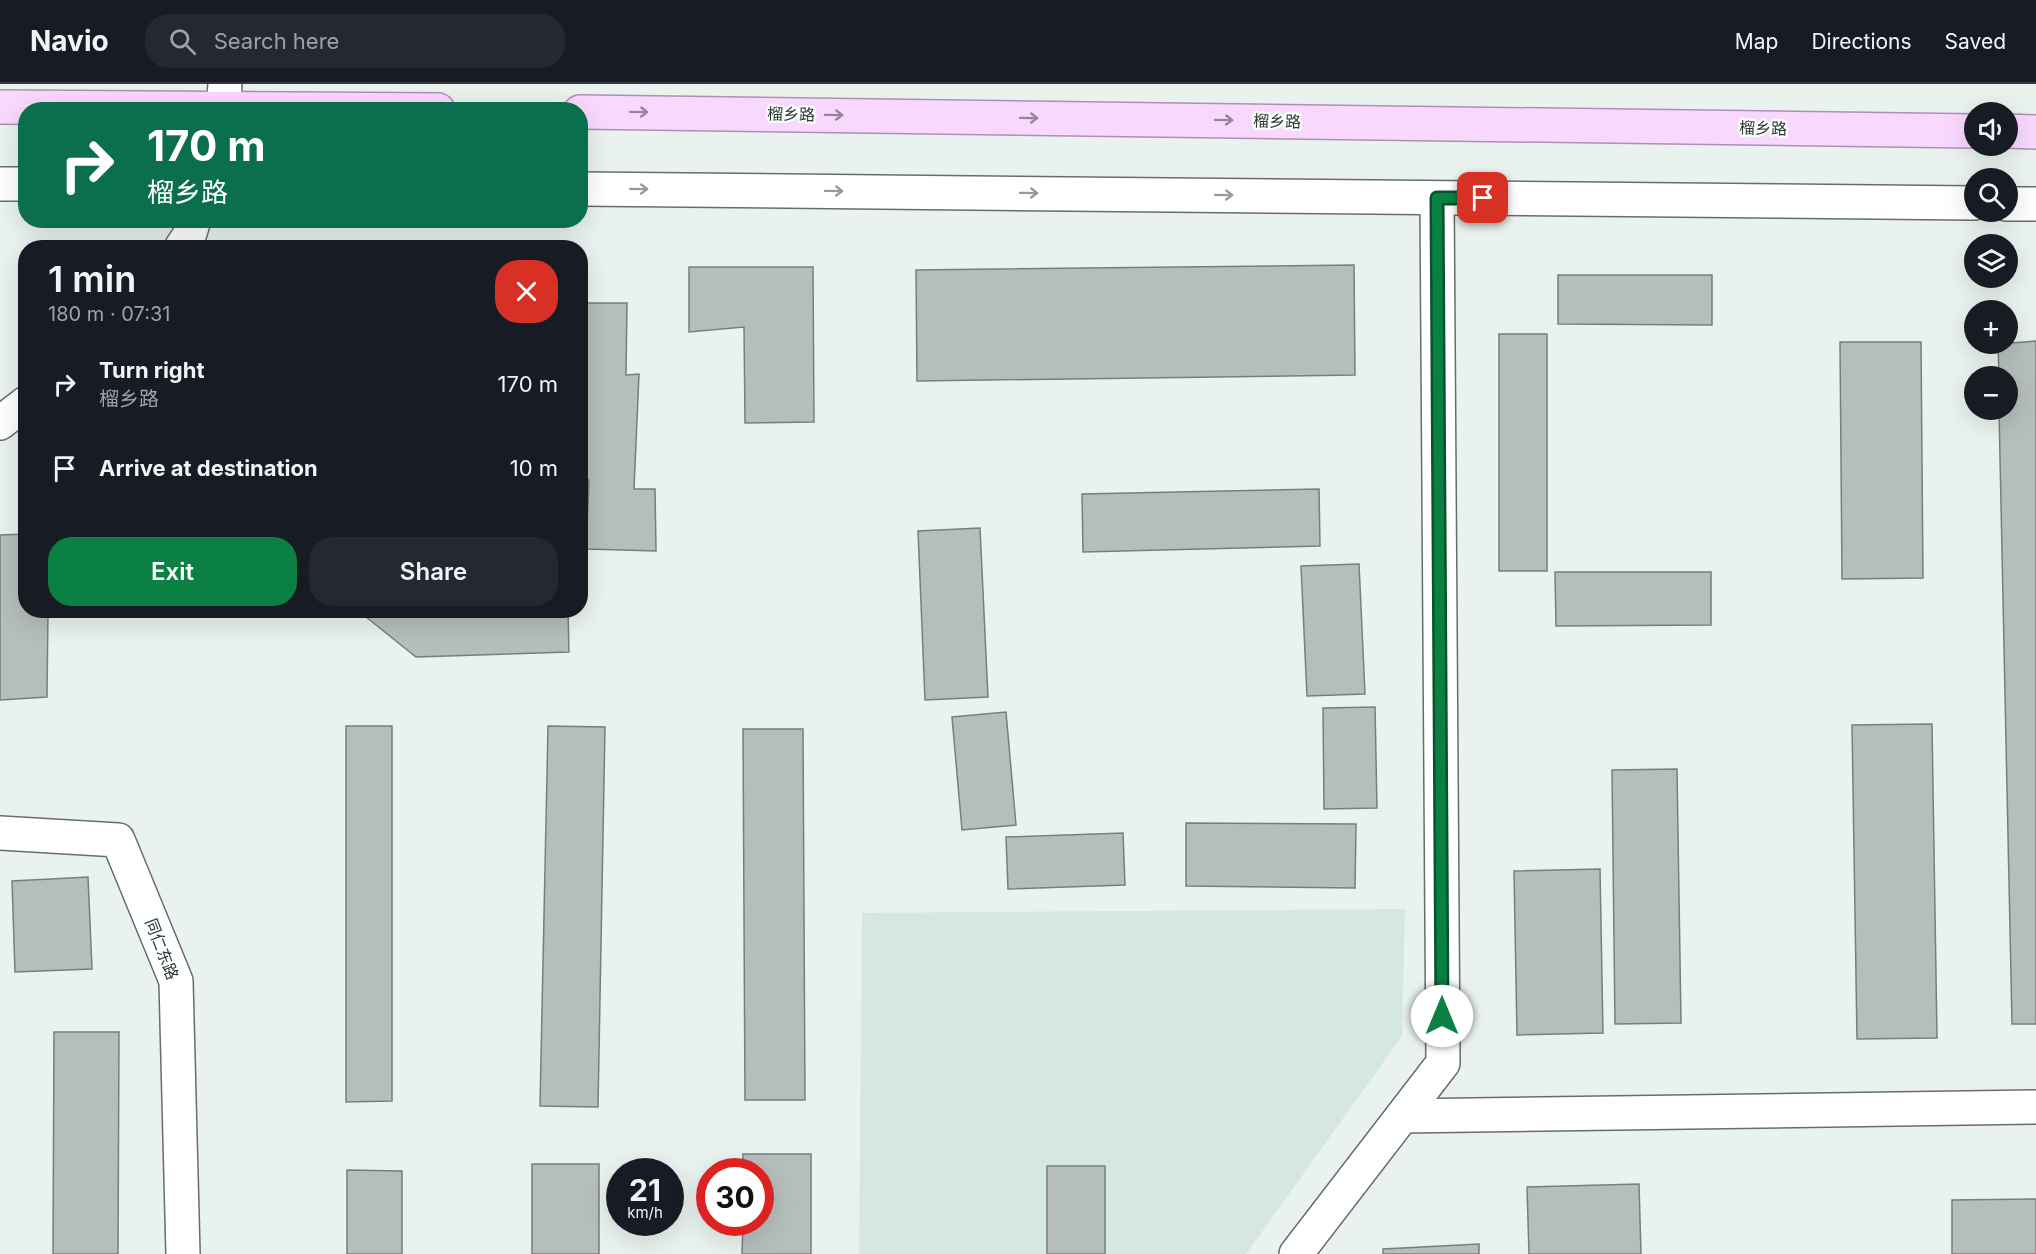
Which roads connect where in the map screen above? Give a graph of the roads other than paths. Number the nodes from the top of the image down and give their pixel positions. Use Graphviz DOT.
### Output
graph roads {
  1 [pos="224,100"];
  2 [pos="160,102"];
  3 [pos="267,102"];
  4 [pos="18,106"];
  5 [pos="0,107"];
  6 [pos="588,111"];
  7 [pos="1964,131"];
  8 [pos="2018,131"];
  9 [pos="2036,132"];
  10 [pos="0,183"];
  11 [pos="18,184"];
  12 [pos="588,189"];
  13 [pos="1437,198"];
  14 [pos="1964,203"];
  15 [pos="2018,204"];
  16 [pos="2036,204"];
  17 [pos="18,409"];
  18 [pos="0,423"];
  19 [pos="0,833"];
  20 [pos="2036,1107"];
  21 [pos="1402,1116"];
  22 [pos="183,1254"];
  23 [pos="1296,1254"];
  1 -- 2 [label="main road"];
  1 -- 3 [label="main road"];
  4 -- 5 [label="main road"];
  6 -- 7 [label="main road, 榴乡路, one-way"];
  8 -- 9 [label="main road"];
  10 -- 11 [label="street"];
  12 -- 13 [label="street, one-way"];
  13 -- 14 [label="street"];
  13 -- 21 [label="street"];
  15 -- 16 [label="street"];
  17 -- 18 [label="street"];
  19 -- 22 [label="street, 同仁东路"];
  20 -- 21 [label="street"];
  21 -- 23 [label="street"];
}
